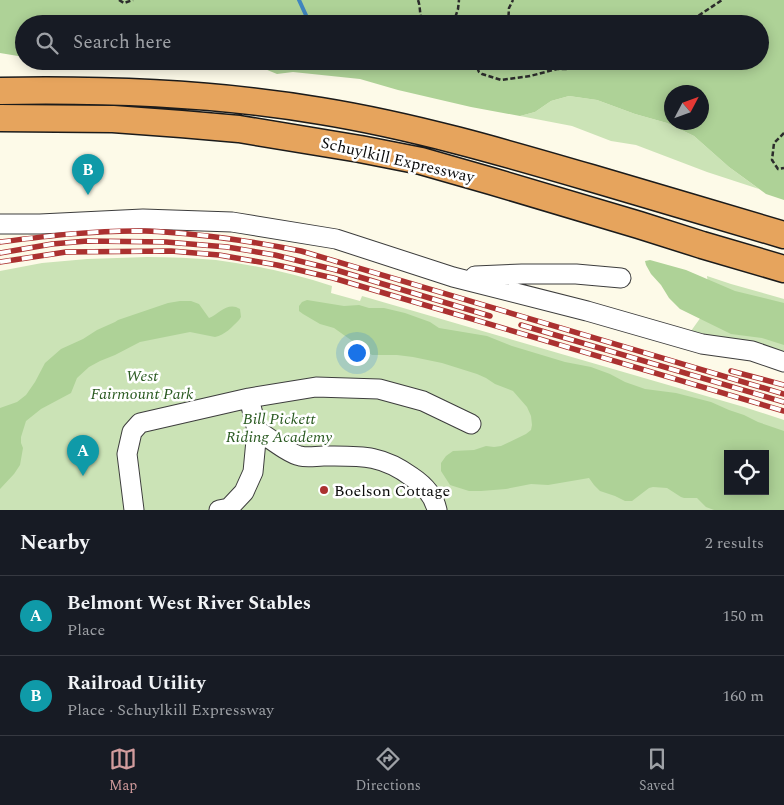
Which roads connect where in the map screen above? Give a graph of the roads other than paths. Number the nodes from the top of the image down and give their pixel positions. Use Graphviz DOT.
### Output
graph roads {
  1 [pos="0,92"];
  2 [pos="0,118"];
  3 [pos="0,224"];
  4 [pos="784,235"];
  5 [pos="784,269"];
  6 [pos="453,276"];
  7 [pos="621,278"];
  8 [pos="784,362"];
  9 [pos="249,398"];
  10 [pos="471,424"];
  11 [pos="257,430"];
  12 [pos="134,510"];
  13 [pos="219,510"];
  14 [pos="438,510"];
  1 -- 4 [label="highway, Schuylkill Expressway"];
  2 -- 5 [label="highway, Schuylkill Expressway"];
  3 -- 6 [label="lane"];
  6 -- 7 [label="lane"];
  6 -- 8 [label="lane"];
  9 -- 10 [label="lane"];
  9 -- 11 [label="lane"];
  9 -- 12 [label="lane"];
  11 -- 13 [label="lane"];
  11 -- 14 [label="lane"];
}
